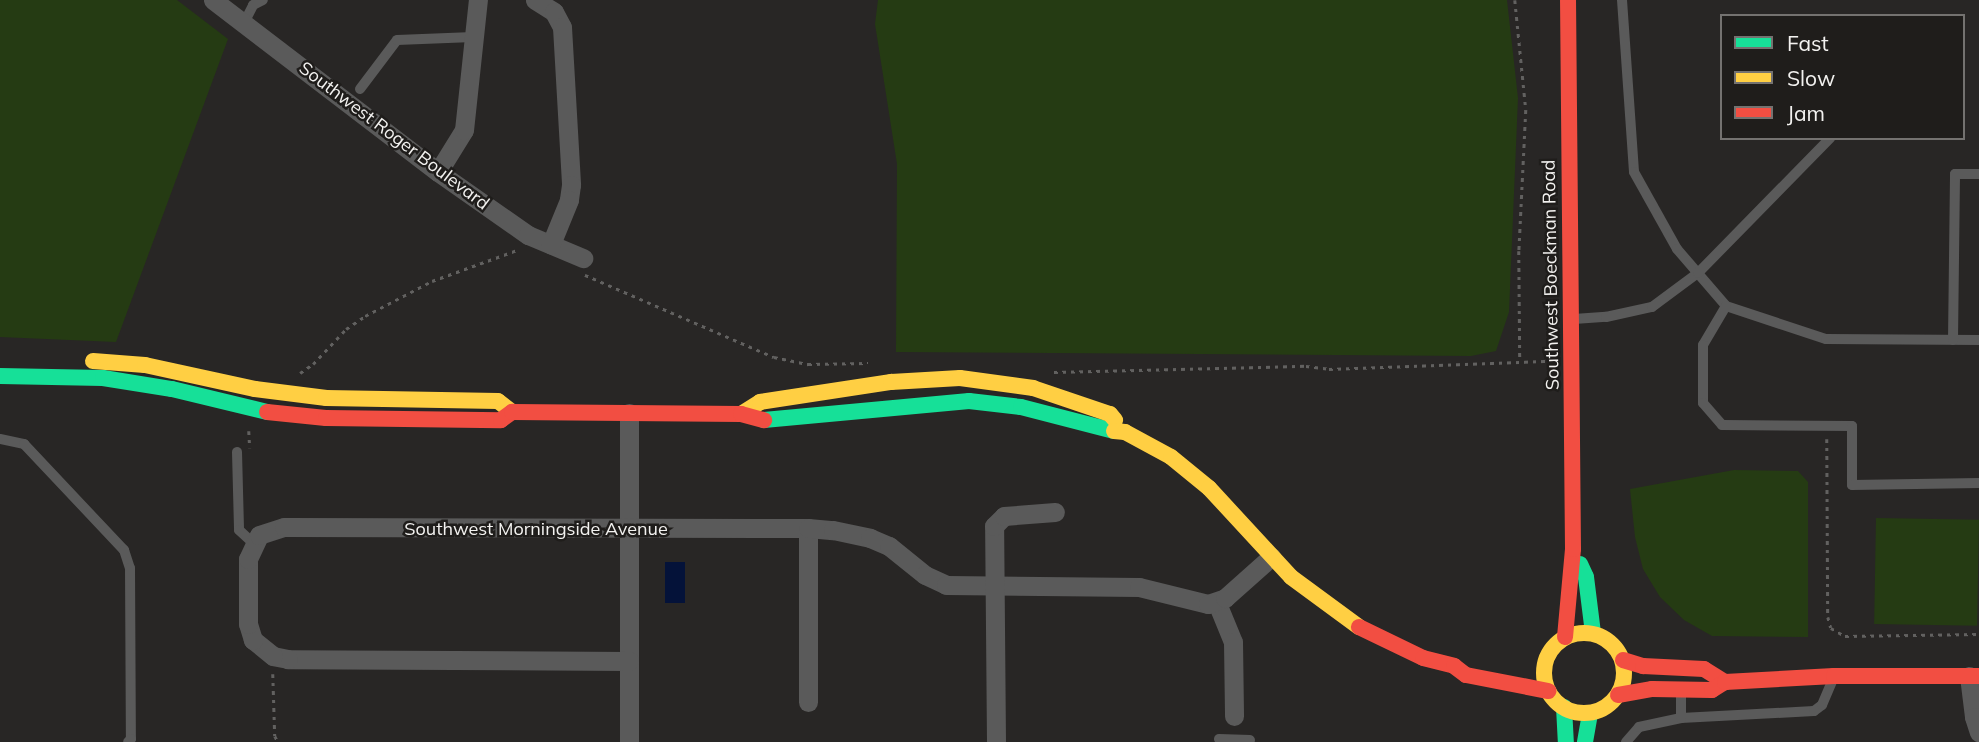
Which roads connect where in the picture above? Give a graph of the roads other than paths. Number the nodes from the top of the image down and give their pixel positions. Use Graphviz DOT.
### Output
graph roads {
  1 [pos="214,0"];
  2 [pos="264,0"];
  3 [pos="478,0"];
  4 [pos="535,0"];
  5 [pos="1568,0"];
  6 [pos="1622,0"];
  7 [pos="244,23"];
  8 [pos="473,37"];
  9 [pos="360,89"];
  10 [pos="1828,140"];
  11 [pos="438,172"];
  12 [pos="1979,174"];
  13 [pos="551,244"];
  14 [pos="583,266"];
  15 [pos="1698,273"];
  16 [pos="1726,306"];
  17 [pos="1571,319"];
  18 [pos="1953,340"];
  19 [pos="1979,340"];
  20 [pos="10,359"];
  21 [pos="0,376"];
  22 [pos="512,412"];
  23 [pos="629,413"];
  24 [pos="741,414"];
  25 [pos="1125,432"];
  26 [pos="0,439"];
  27 [pos="237,452"];
  28 [pos="1979,483"];
  29 [pos="1055,512"];
  30 [pos="808,528"];
  31 [pos="628,529"];
  32 [pos="253,543"];
  33 [pos="1573,549"];
  34 [pos="1271,557"];
  35 [pos="994,587"];
  36 [pos="1217,603"];
  37 [pos="1593,633"];
  38 [pos="1565,637"];
  39 [pos="1623,660"];
  40 [pos="629,661"];
  41 [pos="1545,662"];
  42 [pos="1497,664"];
  43 [pos="1525,664"];
  44 [pos="1454,667"];
  45 [pos="1834,676"];
  46 [pos="1974,676"];
  47 [pos="1726,682"];
  48 [pos="1681,689"];
  49 [pos="1548,691"];
  50 [pos="1618,695"];
  51 [pos="808,702"];
  52 [pos="1564,707"];
  53 [pos="1590,713"];
  54 [pos="1234,716"];
  55 [pos="1681,718"];
  56 [pos="1979,732"];
  57 [pos="1219,739"];
  58 [pos="1234,739"];
  59 [pos="1250,740"];
  60 [pos="128,742"];
  61 [pos="629,742"];
  62 [pos="996,742"];
  63 [pos="1566,742"];
  64 [pos="1585,742"];
  65 [pos="1626,742"];
  1 -- 7 [label="street, Southwest Roger Boulevard"];
  2 -- 7 [label="lane"];
  3 -- 8 [label="street"];
  4 -- 13 [label="street"];
  5 -- 17 [label="main road, Southwest Boeckman Road"];
  6 -- 15 [label="lane"];
  7 -- 11 [label="street, Southwest Roger Boulevard"];
  8 -- 9 [label="lane"];
  8 -- 11 [label="street"];
  10 -- 15 [label="lane"];
  11 -- 13 [label="street, Southwest Roger Boulevard"];
  12 -- 18 [label="lane"];
  13 -- 14 [label="street, Southwest Roger Boulevard"];
  15 -- 16 [label="lane"];
  15 -- 17 [label="lane"];
  16 -- 18 [label="lane"];
  16 -- 28 [label="lane"];
  17 -- 33 [label="main road, Southwest Boeckman Road"];
  18 -- 19 [label="lane"];
  20 -- 22 [label="main road"];
  21 -- 22 [label="main road"];
  22 -- 23 [label="main road"];
  23 -- 24 [label="main road"];
  23 -- 31 [label="street"];
  24 -- 25 [label="main road"];
  24 -- 25 [label="main road"];
  25 -- 34 [label="main road"];
  26 -- 60 [label="lane"];
  27 -- 32 [label="lane"];
  29 -- 35 [label="street"];
  30 -- 31 [label="street, Southwest Morningside Avenue"];
  30 -- 35 [label="street, Southwest Morningside Avenue"];
  30 -- 51 [label="street"];
  31 -- 32 [label="street, Southwest Morningside Avenue"];
  31 -- 40 [label="street"];
  32 -- 40 [label="street"];
  33 -- 37 [label="main road, Southwest Boeckman Road"];
  33 -- 38 [label="main road, Southwest Boeckman Road"];
  34 -- 36 [label="street"];
  34 -- 44 [label="main road"];
  35 -- 36 [label="street, Southwest Morningside Avenue"];
  35 -- 62 [label="street"];
  36 -- 54 [label="street"];
  37 -- 38 [label="main road"];
  37 -- 39 [label="main road"];
  38 -- 41 [label="main road"];
  39 -- 47 [label="main road"];
  39 -- 50 [label="main road"];
  40 -- 61 [label="street"];
  41 -- 43 [label="main road"];
  41 -- 49 [label="main road"];
  42 -- 44 [label="main road"];
  44 -- 49 [label="main road"];
  45 -- 46 [label="main road"];
  45 -- 47 [label="main road"];
  45 -- 55 [label="lane"];
  46 -- 56 [label="street"];
  47 -- 48 [label="main road"];
  48 -- 50 [label="main road"];
  48 -- 55 [label="lane"];
  49 -- 52 [label="main road"];
  50 -- 53 [label="main road"];
  52 -- 53 [label="main road"];
  52 -- 63 [label="main road"];
  53 -- 64 [label="main road"];
  54 -- 58 [label="lane"];
  55 -- 65 [label="lane"];
  57 -- 58 [label="lane"];
  58 -- 59 [label="lane"];
}
